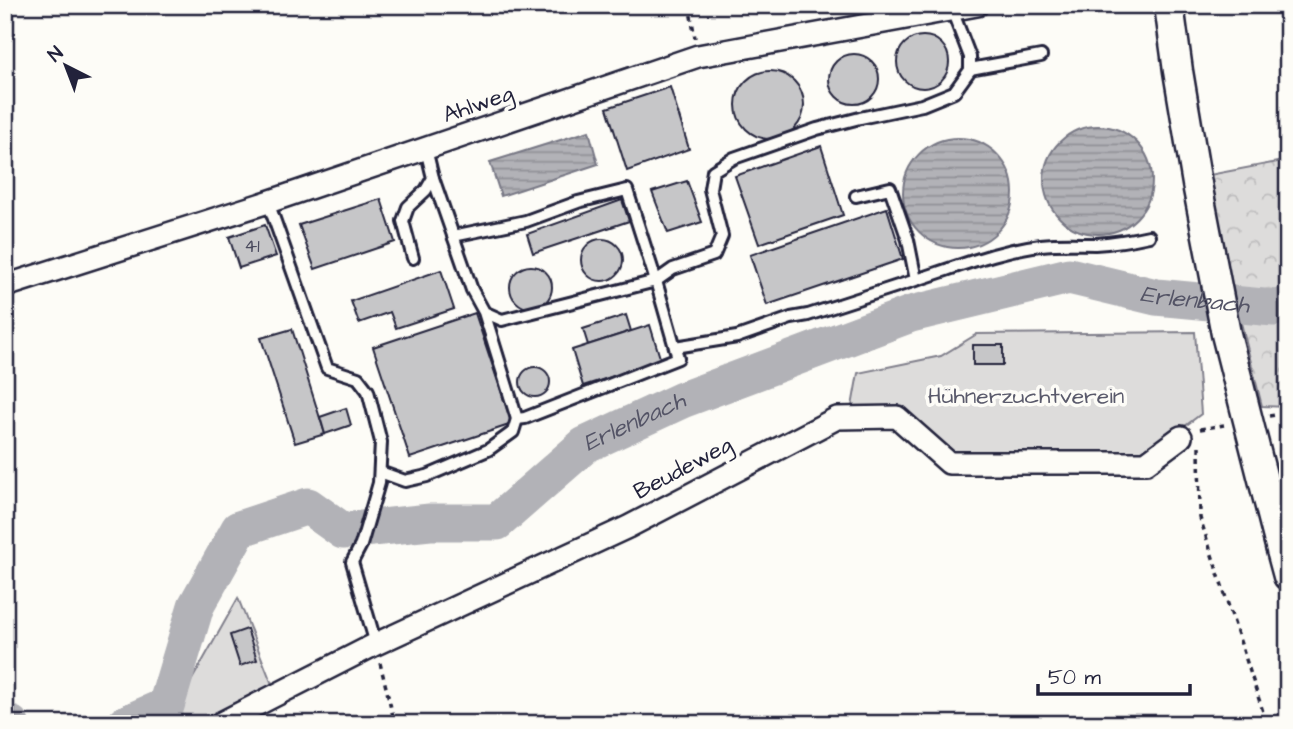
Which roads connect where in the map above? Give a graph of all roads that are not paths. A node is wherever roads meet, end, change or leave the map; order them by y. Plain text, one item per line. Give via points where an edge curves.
1 (977, 5) edge
2 (1169, 5) edge
3 (952, 10) junction
4 (1041, 56) dead end
5 (970, 69) junction
6 (426, 149) junction
7 (433, 178) junction
8 (856, 196) dead end
9 (268, 202) junction
10 (453, 236) junction
11 (1149, 236) dead end
12 (413, 258) dead end
13 (916, 280) junction
14 (656, 281) junction
15 (5, 286) edge
16 (484, 312) junction
17 (675, 347) junction
18 (517, 419) junction
19 (1190, 440) road end
20 (380, 478) junction
21 (1284, 563) edge
22 (376, 644) junction
23 (219, 724) edge

1 - 3 street, Ahlweg
2 - 21 main road, bridge via 1226,334
3 - 5 lane via 970,57
3 - 6 street, Ahlweg via 698,56
4 - 5 lane
5 - 14 lane via 954,92 933,101 817,129 734,158 713,171 710,188 722,236 714,255 673,269
6 - 7 lane
6 - 9 street, Ahlweg
7 - 10 lane
7 - 12 lane via 403,220
8 - 13 lane via 890,188
9 - 15 street, Ahlweg
9 - 20 lane via 327,368 358,378 368,391 381,442
10 - 14 lane via 526,221 628,190
10 - 16 lane via 471,290
11 - 13 lane via 1019,248
13 - 17 lane via 737,337
14 - 16 lane via 502,320
14 - 17 lane
16 - 18 lane
17 - 18 lane via 678,358
18 - 20 lane via 513,432 488,450 405,481
19 - 22 street, Beudeweg via 1146,463 949,463 897,417 837,418 628,527
20 - 22 lane via 352,562
22 - 23 street, Beudeweg

